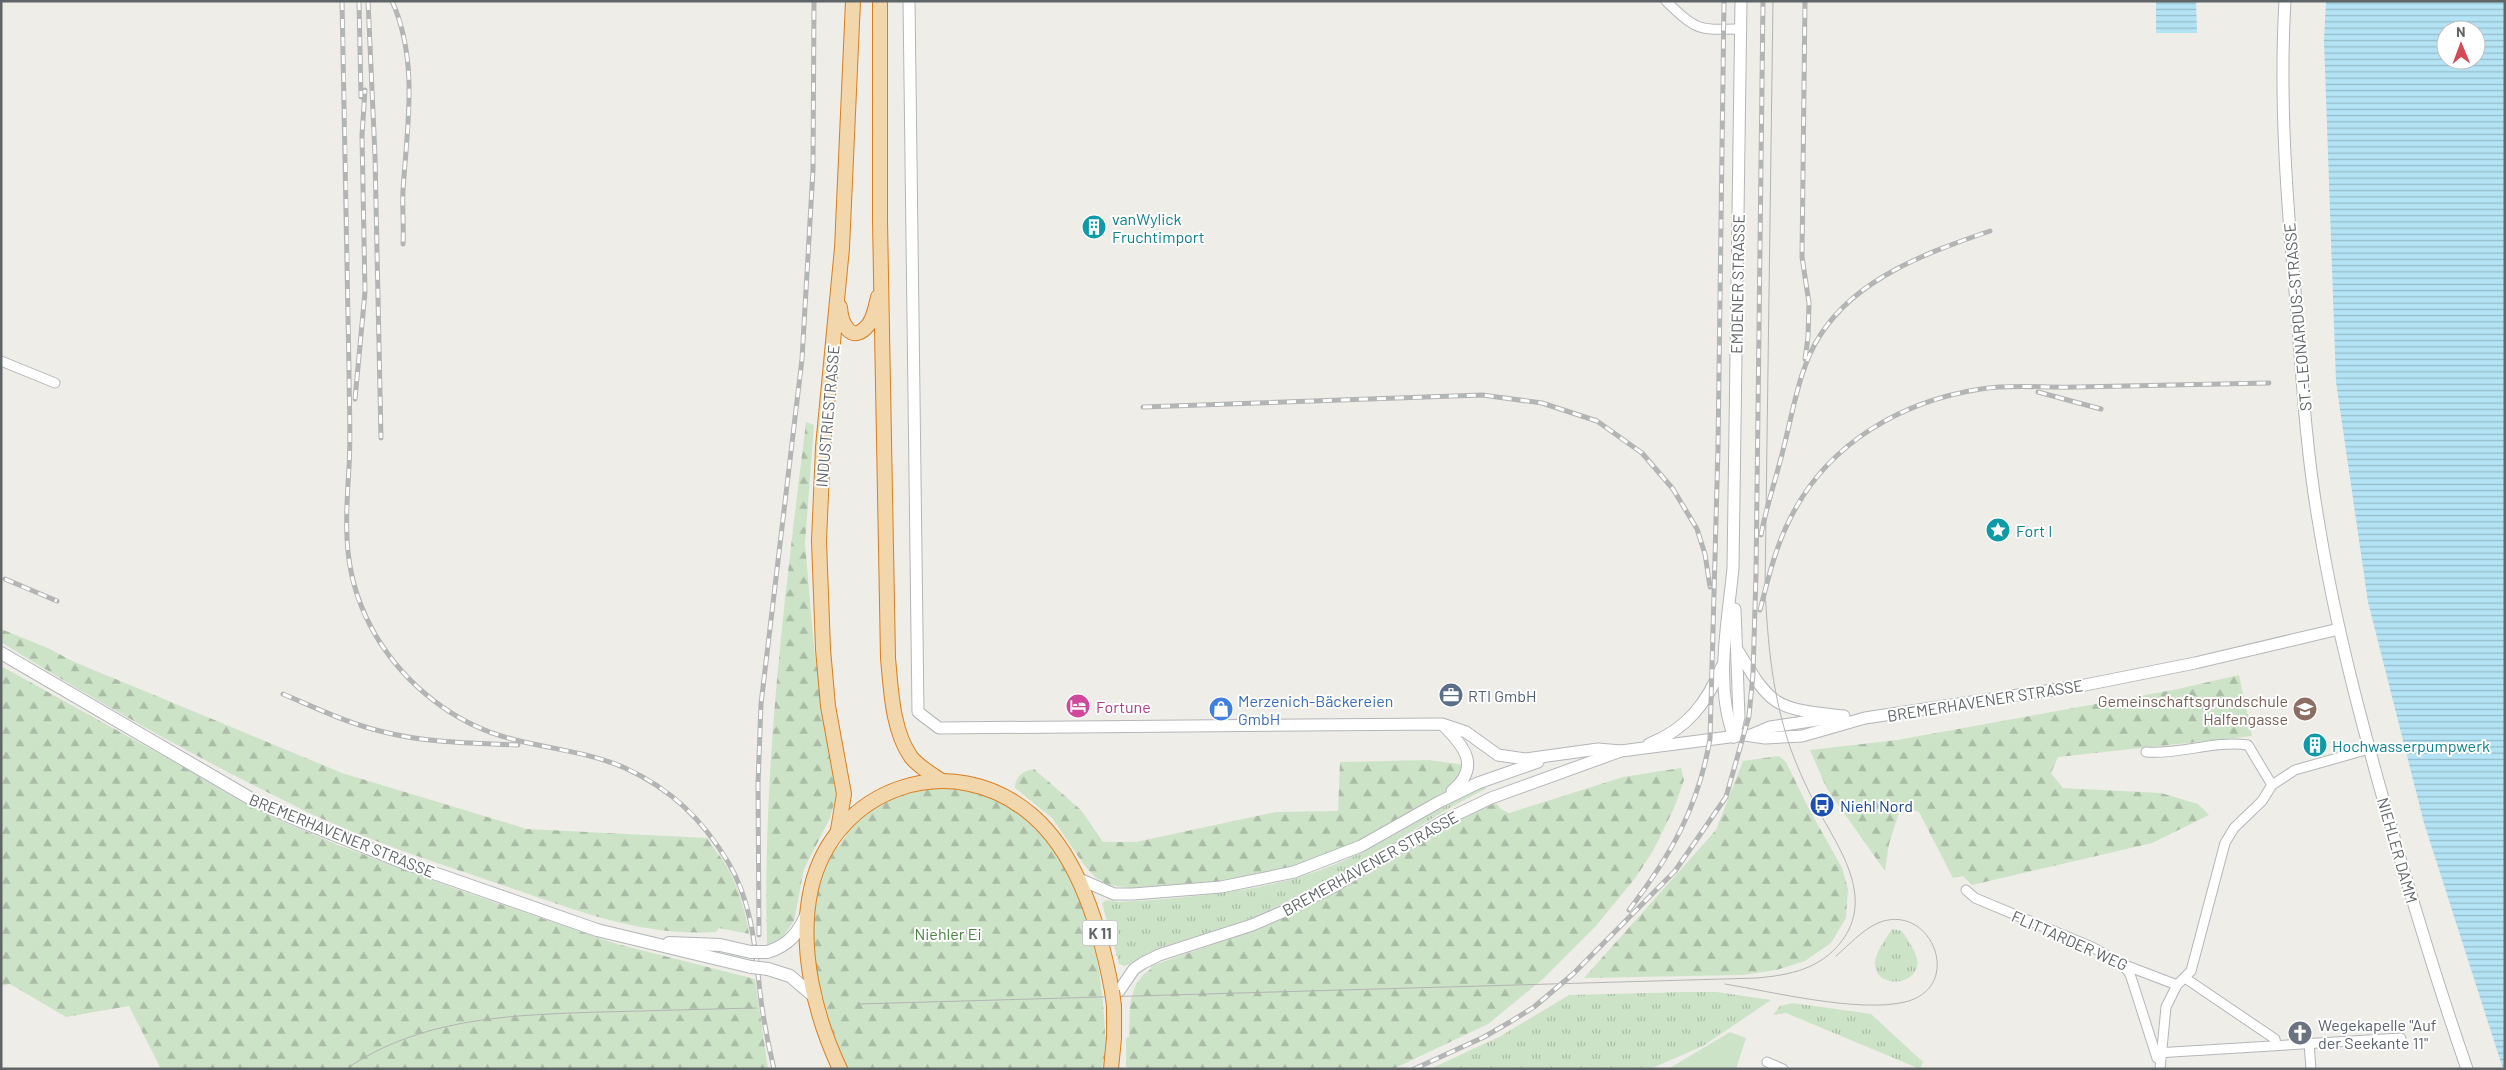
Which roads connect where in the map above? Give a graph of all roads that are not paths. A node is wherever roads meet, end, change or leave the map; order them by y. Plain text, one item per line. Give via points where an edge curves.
1 (853, 1) edge
2 (880, 1) edge
3 (909, 1) edge
4 (1666, 1) edge
5 (1741, 1) edge
6 (2285, 1) edge
7 (1740, 29) junction
8 (840, 269) junction
9 (882, 277) junction
10 (1, 361) edge
11 (55, 383) dead end
12 (1733, 568) junction
13 (2339, 629) junction
14 (1738, 650) junction
15 (1, 653) edge
16 (1725, 659) junction
17 (1844, 716) junction
18 (1865, 718) junction
19 (1442, 724) junction
20 (1751, 735) junction
21 (1734, 737) junction
22 (2369, 749) junction
23 (1634, 750) junction
24 (1621, 751) junction
25 (2146, 752) dead end
26 (1498, 754) junction
27 (1552, 756) junction
28 (1505, 773) junction
29 (942, 781) junction
30 (2272, 785) junction
31 (1490, 798) junction
32 (1439, 802) junction
33 (834, 836) junction
34 (1077, 878) junction
35 (1966, 890) dead end
36 (808, 911) junction
37 (649, 943) junction
38 (2122, 964) junction
39 (2185, 978) junction
40 (2178, 985) junction
41 (1116, 991) junction
42 (816, 998) junction
43 (2401, 1038) dead end
44 (2308, 1043) junction
45 (2276, 1045) junction
46 (2159, 1060) edge
47 (1767, 1062) dead end
48 (1112, 1064) edge
49 (840, 1069) edge
50 (1783, 1069) edge
51 (2311, 1069) edge
52 (2467, 1069) edge

1 - 8 highway, INDUSTRIESTRASSE
2 - 9 highway
3 - 19 street, BREMERHAVENER STRASSE via 918,712 939,728
4 - 7 street via 1690,24 1701,29
5 - 7 street, EMDENER STRASSE
6 - 13 street, ST.-LEONARDUS-STRASSE via 2287,167 2302,396 2318,524
7 - 12 street, EMDENER STRASSE
8 - 9 highway via 841,318 844,328 850,332 858,333 870,323
8 - 33 highway, INDUSTRIESTRASSE via 823,447 819,541 828,706 844,794
9 - 29 highway via 886,620 890,684 906,749 917,763
10 - 11 street
12 - 14 street, EMDENER STRASSE
12 - 16 street, EMDENER STRASSE
13 - 18 street, BREMERHAVENER STRASSE via 2085,685
13 - 22 street, NIEHLER DAMM
14 - 17 street via 1766,692 1777,702
14 - 21 street, EMDENER STRASSE via 1739,717
15 - 37 main road, BREMERHAVENER STRASSE / K 11 via 255,801 405,863 597,930
16 - 21 street, EMDENER STRASSE via 1726,709
16 - 23 street, EMDENER STRASSE via 1713,687 1691,719
17 - 18 street, BREMERHAVENER STRASSE
17 - 20 street, BREMERHAVENER STRASSE via 1770,726
18 - 20 street, BREMERHAVENER STRASSE via 1802,736 1765,738
19 - 26 street, BREMERHAVENER STRASSE via 1466,732
19 - 32 street, BREMERHAVENER STRASSE via 1459,741 1468,761 1464,781
20 - 21 street, BREMERHAVENER STRASSE
21 - 23 street, BREMERHAVENER STRASSE
22 - 30 street via 2294,770
22 - 52 street, NIEHLER DAMM
23 - 24 street, BREMERHAVENER STRASSE
24 - 27 street, BREMERHAVENER STRASSE via 1598,749
24 - 31 street, BREMERHAVENER STRASSE
25 - 30 street via 2166,754 2233,743 2248,745
26 - 27 street, BREMERHAVENER STRASSE via 1526,759
26 - 28 street via 1507,770
27 - 28 street, BREMERHAVENER STRASSE
28 - 31 street, BREMERHAVENER STRASSE via 1502,784
28 - 32 street, BREMERHAVENER STRASSE
29 - 33 highway, K 11 via 915,784 880,796 865,805
29 - 34 highway, K 11 via 964,783 1003,795 1033,815
30 - 39 street via 2262,802 2234,828 2225,843 2191,971
31 - 41 street, BREMERHAVENER STRASSE via 1443,821 1333,887 1287,910 1252,925 1159,955 1134,970
32 - 34 street, BREMERHAVENER STRASSE via 1390,831 1331,859 1259,881 1221,887 1114,894
33 - 36 highway, K 11 via 814,875
34 - 41 highway, K 11 via 1096,921
35 - 38 street, FLITTARDER WEG via 1975,898 2092,947
36 - 37 main road, BREMERHAVENER STRASSE / K 11, bridge via 796,935 787,944 767,952 720,945
36 - 42 highway, K 11 via 808,952
37 - 42 main road, BREMERHAVENER STRASSE / K 11, bridge via 790,976
38 - 40 street, FLITTARDER WEG
38 - 46 street via 2130,974
39 - 40 street
39 - 45 street via 2275,1039
40 - 46 street via 2166,1007
41 - 48 highway, K 11, bridge
42 - 49 highway, K 11 via 829,1046
43 - 44 street
44 - 45 street
44 - 51 street
45 - 46 street
47 - 50 street

